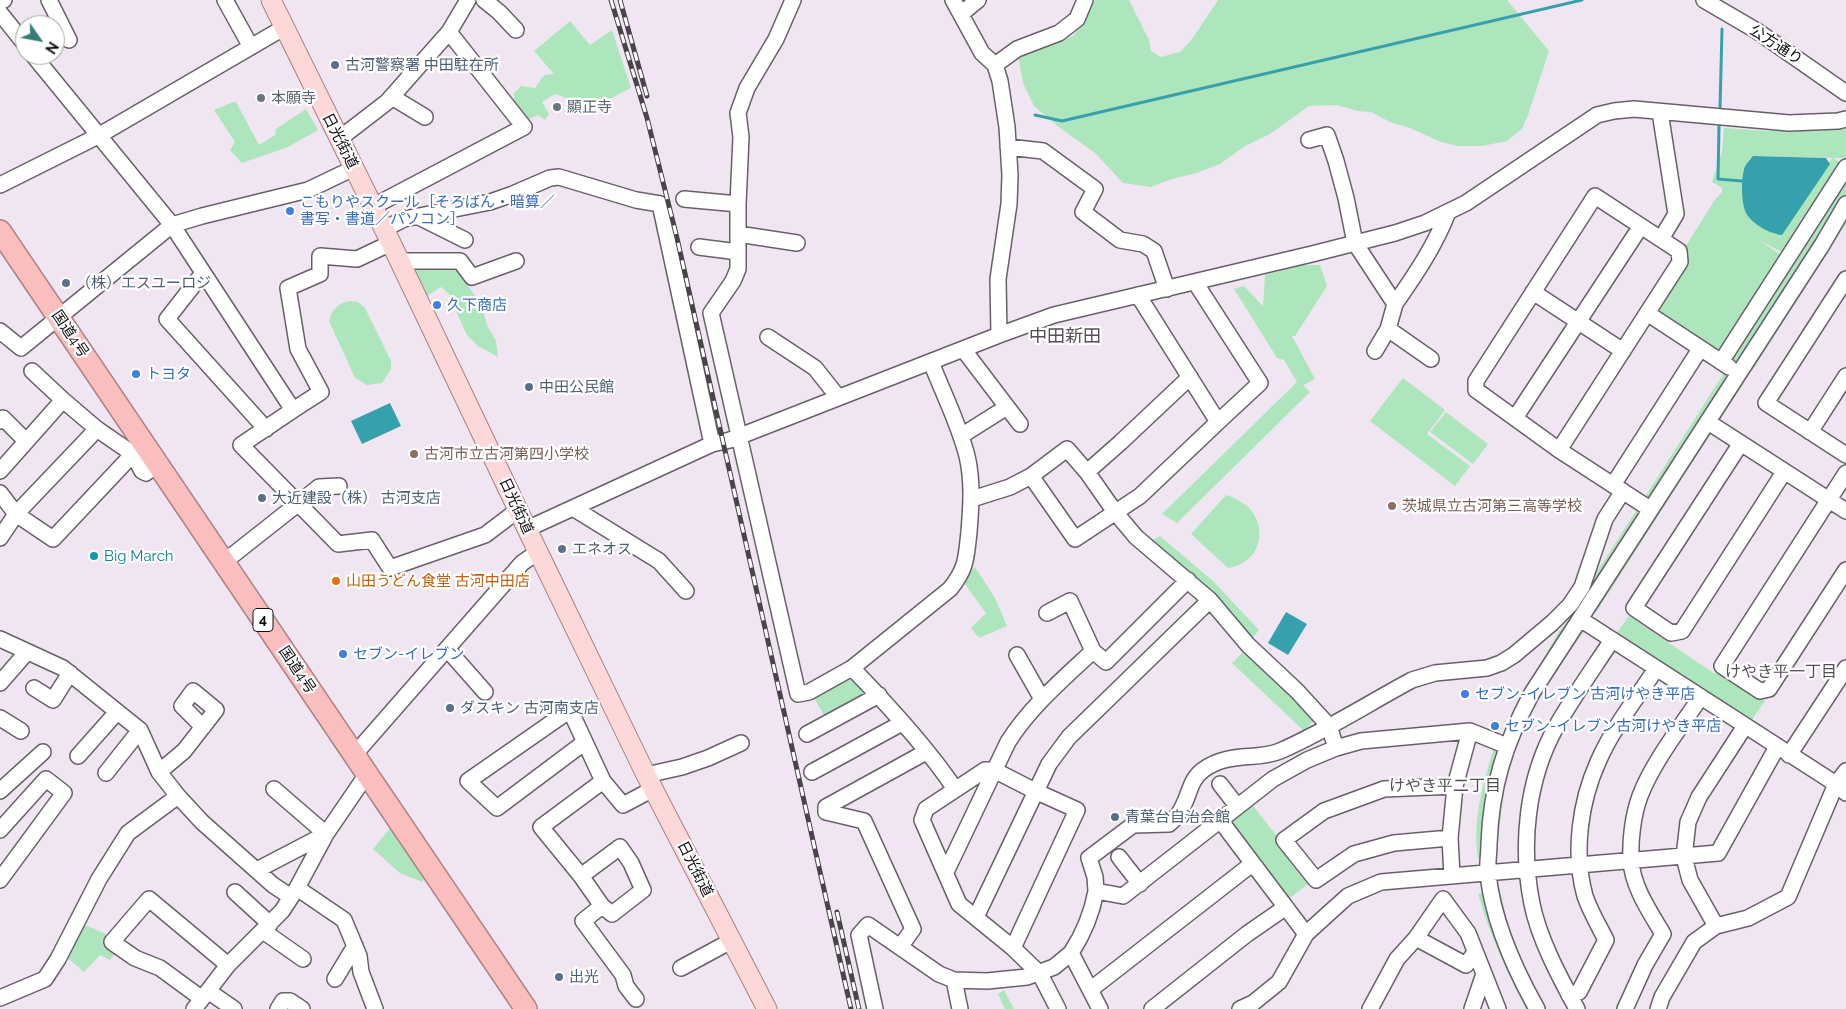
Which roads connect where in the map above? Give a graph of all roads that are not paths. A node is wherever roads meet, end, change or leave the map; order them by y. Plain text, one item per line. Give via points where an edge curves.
1 (4, 0) edge
2 (49, 0) edge
3 (225, 0) edge
4 (272, 0) edge
5 (468, 0) edge
6 (484, 0) edge
7 (793, 0) edge
8 (953, 0) edge
9 (978, 0) edge
10 (1085, 0) edge
11 (1704, 0) edge
12 (0, 2) edge
13 (0, 13) edge
14 (962, 14) junction
15 (284, 27) junction
16 (516, 30) dead end
17 (15, 32) edge
18 (449, 32) junction
19 (69, 40) dead end
20 (251, 46) junction
21 (42, 65) edge
22 (995, 65) junction
23 (1846, 93) edge
24 (392, 97) junction
25 (1660, 112) junction
26 (425, 117) dead end
27 (1846, 118) edge
28 (98, 136) junction
29 (339, 139) junction
30 (1309, 140) dead end
31 (1008, 147) junction
32 (1846, 167) edge
33 (354, 168) junction
34 (0, 185) edge
35 (684, 199) dead end
36 (738, 204) junction
37 (1846, 204) edge
38 (372, 207) junction
39 (1448, 212) junction
40 (417, 216) junction
41 (172, 225) junction
42 (1641, 226) junction
43 (0, 231) edge
44 (738, 234) junction
45 (387, 236) junction
46 (465, 240) dead end
47 (1661, 240) junction
48 (797, 243) dead end
49 (1355, 243) junction
50 (698, 248) dead end
51 (738, 252) junction
52 (400, 261) junction
53 (516, 261) dead end
54 (203, 273) junction
55 (1846, 279) edge
56 (1196, 282) junction
57 (1167, 288) junction
58 (1533, 292) junction
59 (1138, 295) junction
60 (1395, 304) junction
61 (1647, 313) junction
62 (58, 318) junction
63 (1578, 321) junction
64 (1388, 329) junction
65 (0, 331) edge
66 (999, 335) junction
67 (768, 337) dead end
68 (963, 349) junction
69 (1700, 349) junction
70 (1375, 351) dead end
71 (1623, 351) junction
72 (1431, 359) dead end
73 (931, 362) junction
74 (1720, 362) junction
75 (32, 371) dead end
76 (1739, 374) junction
77 (1846, 376) edge
78 (1190, 377) junction
79 (838, 397) junction
80 (63, 400) junction
81 (1007, 407) junction
82 (293, 410) junction
83 (1515, 418) junction
84 (0, 421) edge
85 (1218, 422) junction
86 (1708, 422) junction
87 (1020, 424) dead end
88 (97, 429) junction
89 (266, 429) junction
90 (1810, 432) junction
91 (739, 436) junction
92 (961, 436) junction
93 (26, 441) junction
94 (1740, 443) junction
95 (712, 444) junction
96 (1559, 450) junction
97 (133, 454) junction
98 (1846, 455) edge
99 (158, 464) junction
100 (0, 471) edge
101 (1087, 472) junction
102 (1784, 472) junction
103 (1846, 473) edge
104 (1031, 476) junction
105 (339, 486) dead end
106 (1618, 488) junction
107 (0, 493) edge
108 (972, 499) junction
109 (1829, 500) junction
110 (298, 503) junction
111 (573, 508) junction
112 (1650, 509) junction
113 (518, 510) junction
114 (1846, 511) edge
115 (1115, 512) junction
116 (16, 514) junction
117 (527, 529) junction
118 (0, 538) edge
119 (538, 552) junction
120 (224, 562) junction
121 (1846, 570) edge
122 (1188, 580) junction
123 (686, 591) dead end
124 (1210, 600) junction
125 (1047, 613) dead end
126 (1580, 619) junction
127 (0, 639) edge
128 (1612, 640) junction
129 (447, 649) junction
130 (1093, 650) junction
131 (27, 652) junction
132 (1017, 655) dead end
133 (852, 668) junction
134 (1656, 668) junction
135 (1846, 668) edge
136 (70, 673) junction
137 (0, 683) edge
138 (34, 688) dead end
139 (485, 692) dead end
140 (878, 695) junction
141 (1700, 698) junction
142 (1042, 699) junction
143 (118, 712) junction
144 (0, 718) edge
145 (902, 723) junction
146 (1329, 726) junction
147 (1745, 726) junction
148 (203, 727) dead end
149 (140, 730) junction
150 (21, 731) dead end
151 (1470, 731) junction
152 (806, 734) dead end
153 (585, 742) junction
154 (741, 743) dead end
155 (1507, 746) junction
156 (1336, 748) junction
157 (1783, 751) junction
158 (43, 752) dead end
159 (926, 752) junction
160 (354, 755) junction
161 (78, 756) dead end
162 (994, 770) junction
163 (1846, 771) edge
164 (159, 772) junction
165 (812, 772) dead end
166 (106, 773) dead end
167 (367, 774) junction
168 (604, 781) junction
169 (650, 782) junction
170 (1220, 784) dead end
171 (1455, 786) junction
172 (274, 789) dead end
173 (954, 789) junction
174 (1841, 789) edge
175 (1035, 791) junction
176 (0, 792) edge
177 (178, 796) junction
178 (1237, 806) junction
179 (1220, 820) junction
180 (0, 830) edge
181 (326, 834) junction
182 (1450, 838) junction
183 (1119, 857) dead end
184 (1684, 857) junction
185 (1631, 862) junction
186 (1252, 864) junction
187 (1580, 866) junction
188 (257, 870) junction
189 (1527, 870) junction
190 (946, 872) junction
191 (1488, 874) junction
192 (581, 876) junction
193 (1452, 876) junction
194 (1426, 877) junction
195 (0, 880) edge
196 (1140, 884) junction
197 (1096, 890) junction
198 (235, 892) dead end
199 (294, 892) junction
200 (1443, 899) junction
201 (602, 906) junction
202 (1286, 907) junction
203 (976, 917) junction
204 (1716, 926) junction
205 (267, 928) junction
206 (1306, 934) junction
207 (1416, 938) junction
208 (731, 941) junction
209 (355, 946) junction
210 (900, 947) junction
211 (1013, 948) junction
212 (1475, 952) junction
213 (1071, 953) junction
214 (302, 959) dead end
215 (228, 965) junction
216 (681, 968) dead end
217 (1040, 974) junction
218 (1484, 974) junction
219 (336, 979) dead end
220 (954, 980) junction
221 (1090, 990) junction
222 (1569, 995) junction
223 (0, 998) edge
224 (636, 998) dead end
225 (201, 999) edge
226 (234, 1009) edge
227 (278, 1009) edge
228 (302, 1009) edge
229 (375, 1009) edge
230 (526, 1009) edge
231 (767, 1009) edge
232 (875, 1009) edge
233 (960, 1009) edge
234 (1058, 1009) edge
235 (1100, 1009) edge
236 (1152, 1009) edge
237 (1240, 1009) edge
238 (1370, 1009) edge
239 (1472, 1009) edge
240 (1498, 1009) edge
241 (1537, 1009) edge
242 (1577, 1009) edge
243 (1625, 1009) edge
244 (1658, 1009) edge

1 - 12 street
2 - 19 street
3 - 20 street
4 - 15 main road, 日光街道
5 - 18 street
6 - 16 street
7 - 36 street via 776,39 747,88 738,113 741,137
8 - 14 street
9 - 14 street
10 - 22 street via 1078,19 1059,33 1017,49
11 - 23 street, 公方通り via 1757,31
13 - 17 street
14 - 22 street via 982,53
15 - 20 street
15 - 29 main road, 日光街道
18 - 24 street
18 - 38 street via 524,127
20 - 28 street
21 - 28 street
22 - 31 street
24 - 26 street
24 - 29 street
25 - 27 street via 1789,123
25 - 39 street via 1634,109 1597,115 1496,184
25 - 47 street via 1676,214
28 - 34 street
28 - 41 street
29 - 33 main road, 日光街道
30 - 49 street via 1327,135
31 - 57 street via 1043,150 1095,189 1083,212 1120,240 1143,244 1154,250
31 - 66 street via 1009,204 998,279
32 - 74 street
33 - 38 main road, 日光街道
33 - 41 street via 308,190
35 - 36 street
36 - 44 street
37 - 76 street
38 - 45 main road, 日光街道
39 - 49 street via 1395,233
39 - 60 street via 1440,233
40 - 45 street via 404,219
40 - 46 street
40 - 95 street via 490,202 559,177 660,204
41 - 54 street
41 - 62 street
42 - 47 street
42 - 58 street via 1595,196
42 - 63 street
43 - 62 highway, 国道4号 / 4
44 - 48 street
44 - 51 street
45 - 52 main road, 日光街道
45 - 82 street via 357,259 320,256 320,274 288,288 298,349 321,392
47 - 61 street via 1679,251 1680,262
49 - 56 street
49 - 60 street
50 - 51 street
51 - 91 street via 738,269 733,281 711,313
52 - 53 street via 460,261 472,277
52 - 113 main road, 日光街道
54 - 82 street
54 - 89 street via 167,319
55 - 90 street via 1766,402
56 - 57 street
56 - 85 street via 1260,383
57 - 59 street
58 - 63 street
58 - 83 street via 1476,381 1476,390
59 - 66 street via 1054,316
59 - 78 street
60 - 64 street
61 - 69 street
61 - 71 street
62 - 65 street via 21,348
62 - 99 highway, 国道4号 / 4
63 - 71 street
63 - 83 street
64 - 70 street
64 - 72 street
66 - 68 street
67 - 79 street via 815,368
68 - 73 street
68 - 81 street
69 - 74 street
69 - 106 street
71 - 96 street
73 - 79 street
73 - 92 street
74 - 76 street
75 - 80 street
76 - 86 street
77 - 90 street
78 - 85 street
78 - 101 street
79 - 91 street
80 - 88 street
80 - 93 street
81 - 87 street
81 - 92 street
82 - 89 street
83 - 96 street
84 - 93 street via 3,418
85 - 115 street via 1140,496
86 - 94 street
86 - 112 street
88 - 97 street
88 - 116 street
89 - 110 street via 242,445
90 - 98 street
91 - 95 street
91 - 133 street via 798,694 810,692
92 - 108 street
93 - 100 street
94 - 102 street
94 - 102 street via 1634,608 1671,634 1682,630
95 - 111 street
96 - 106 street
97 - 99 street via 146,473
97 - 116 street via 53,539
99 - 120 highway, 国道4号 / 4
101 - 104 street via 1067,449
101 - 115 street
102 - 109 street
103 - 109 street
104 - 108 street via 1010,487
104 - 115 street via 1075,539
105 - 110 street via 319,488
106 - 112 street
106 - 146 street via 1604,519 1582,587 1570,605 1514,655 1487,668 1435,673 1412,680
107 - 116 street
108 - 133 street via 966,564 960,576 950,589
109 - 114 street
109 - 121 street via 1722,666 1760,691 1769,689
110 - 113 street via 338,544 372,540 390,568 485,535
110 - 120 street
111 - 117 street
111 - 123 street via 659,561
112 - 126 street
113 - 117 main road, 日光街道
115 - 122 street via 1136,537
116 - 118 street
117 - 119 main road, 日光街道
119 - 129 street via 522,564
119 - 169 main road, 日光街道
120 - 160 highway, 国道4号 / 4
122 - 124 street
122 - 130 street via 1106,662
124 - 146 street via 1248,645
124 - 175 street via 1070,737 1049,764
125 - 130 street via 1070,602
126 - 128 street
126 - 155 street via 1532,692
127 - 131 street
128 - 134 street
128 - 189 street via 1556,727 1536,776 1527,833
129 - 139 street
129 - 160 street
130 - 142 street
131 - 136 street
131 - 137 street
132 - 142 street
133 - 140 street
134 - 141 street
134 - 187 street via 1598,762 1583,809
135 - 157 street
136 - 138 street via 53,700
136 - 143 street
140 - 145 street
140 - 152 street
141 - 147 street
141 - 185 street via 1640,796
142 - 162 street via 1019,724
143 - 149 street
143 - 161 street
144 - 150 street
145 - 159 street
145 - 165 street
146 - 156 street
146 - 197 street via 1278,752 1236,757 1202,770 1193,780 1177,817 1169,824 1133,825 1089,858
147 - 157 street
147 - 184 street via 1699,797 1688,822
148 - 164 street via 184,751
149 - 164 street
149 - 166 street
151 - 155 street
151 - 156 street via 1361,741
151 - 171 street
153 - 153 street via 570,710 468,781 497,808
153 - 168 street
154 - 169 street
155 - 191 street via 1490,814
156 - 178 street via 1273,779
157 - 174 street
157 - 184 street via 1718,853
158 - 176 street
159 - 173 street
159 - 210 street via 826,807 826,812 864,821 913,929
160 - 167 highway, 国道4号 / 4
162 - 173 street via 985,770
162 - 175 street
162 - 190 street
163 - 174 street
164 - 177 street
167 - 181 street
167 - 230 highway, 国道4号 / 4
168 - 169 street via 623,805
168 - 192 street via 541,827
169 - 208 main road, 日光街道
170 - 178 street
171 - 182 street
171 - 182 street via 1384,789 1324,811 1284,840 1316,880 1354,854 1394,843
172 - 181 street
173 - 190 street via 926,809 922,820
174 - 204 street via 1788,897 1748,918
175 - 203 street
175 - 211 street via 1078,810
177 - 188 street via 202,822
177 - 223 street via 128,833 45,979
178 - 179 street
179 - 186 street
179 - 196 street
180 - 195 street via 46,779 64,793
181 - 188 street
181 - 199 street
182 - 193 street
183 - 196 street
184 - 185 street
184 - 204 street via 1690,880
185 - 187 street
185 - 243 street via 1648,909 1663,934
186 - 202 street
186 - 221 street
187 - 189 street
187 - 222 street via 1585,896 1606,940 1579,992
188 - 199 street via 273,885
189 - 191 street
189 - 222 street via 1532,906
190 - 203 street via 959,904
191 - 193 street
191 - 241 street via 1506,945
192 - 201 street
192 - 201 street via 620,847 643,890 612,914
193 - 194 street
194 - 200 street
194 - 206 street via 1381,882 1348,896
196 - 197 street via 1123,896
197 - 213 street via 1092,911
198 - 205 street
199 - 205 street
199 - 209 street via 344,920
200 - 207 street
200 - 212 street via 1468,933
201 - 224 street via 583,922
202 - 206 street
202 - 236 street
203 - 211 street
204 - 244 street via 1694,942
205 - 214 street
205 - 215 street
206 - 237 street via 1279,982
207 - 212 street via 1466,965
207 - 238 street via 1397,959
208 - 216 street
208 - 231 main road, 日光街道
209 - 219 street
209 - 229 street
210 - 220 street via 939,974
210 - 232 street via 868,925 859,935
211 - 217 street
212 - 218 street
213 - 217 street
213 - 221 street
215 - 225 street
215 - 225 street via 149,899 112,942 135,958 160,968
217 - 220 street via 987,981
217 - 234 street
218 - 239 street
218 - 240 street
220 - 233 street
221 - 235 street
222 - 242 street
225 - 226 street
227 - 228 street via 283,1001 290,1001

